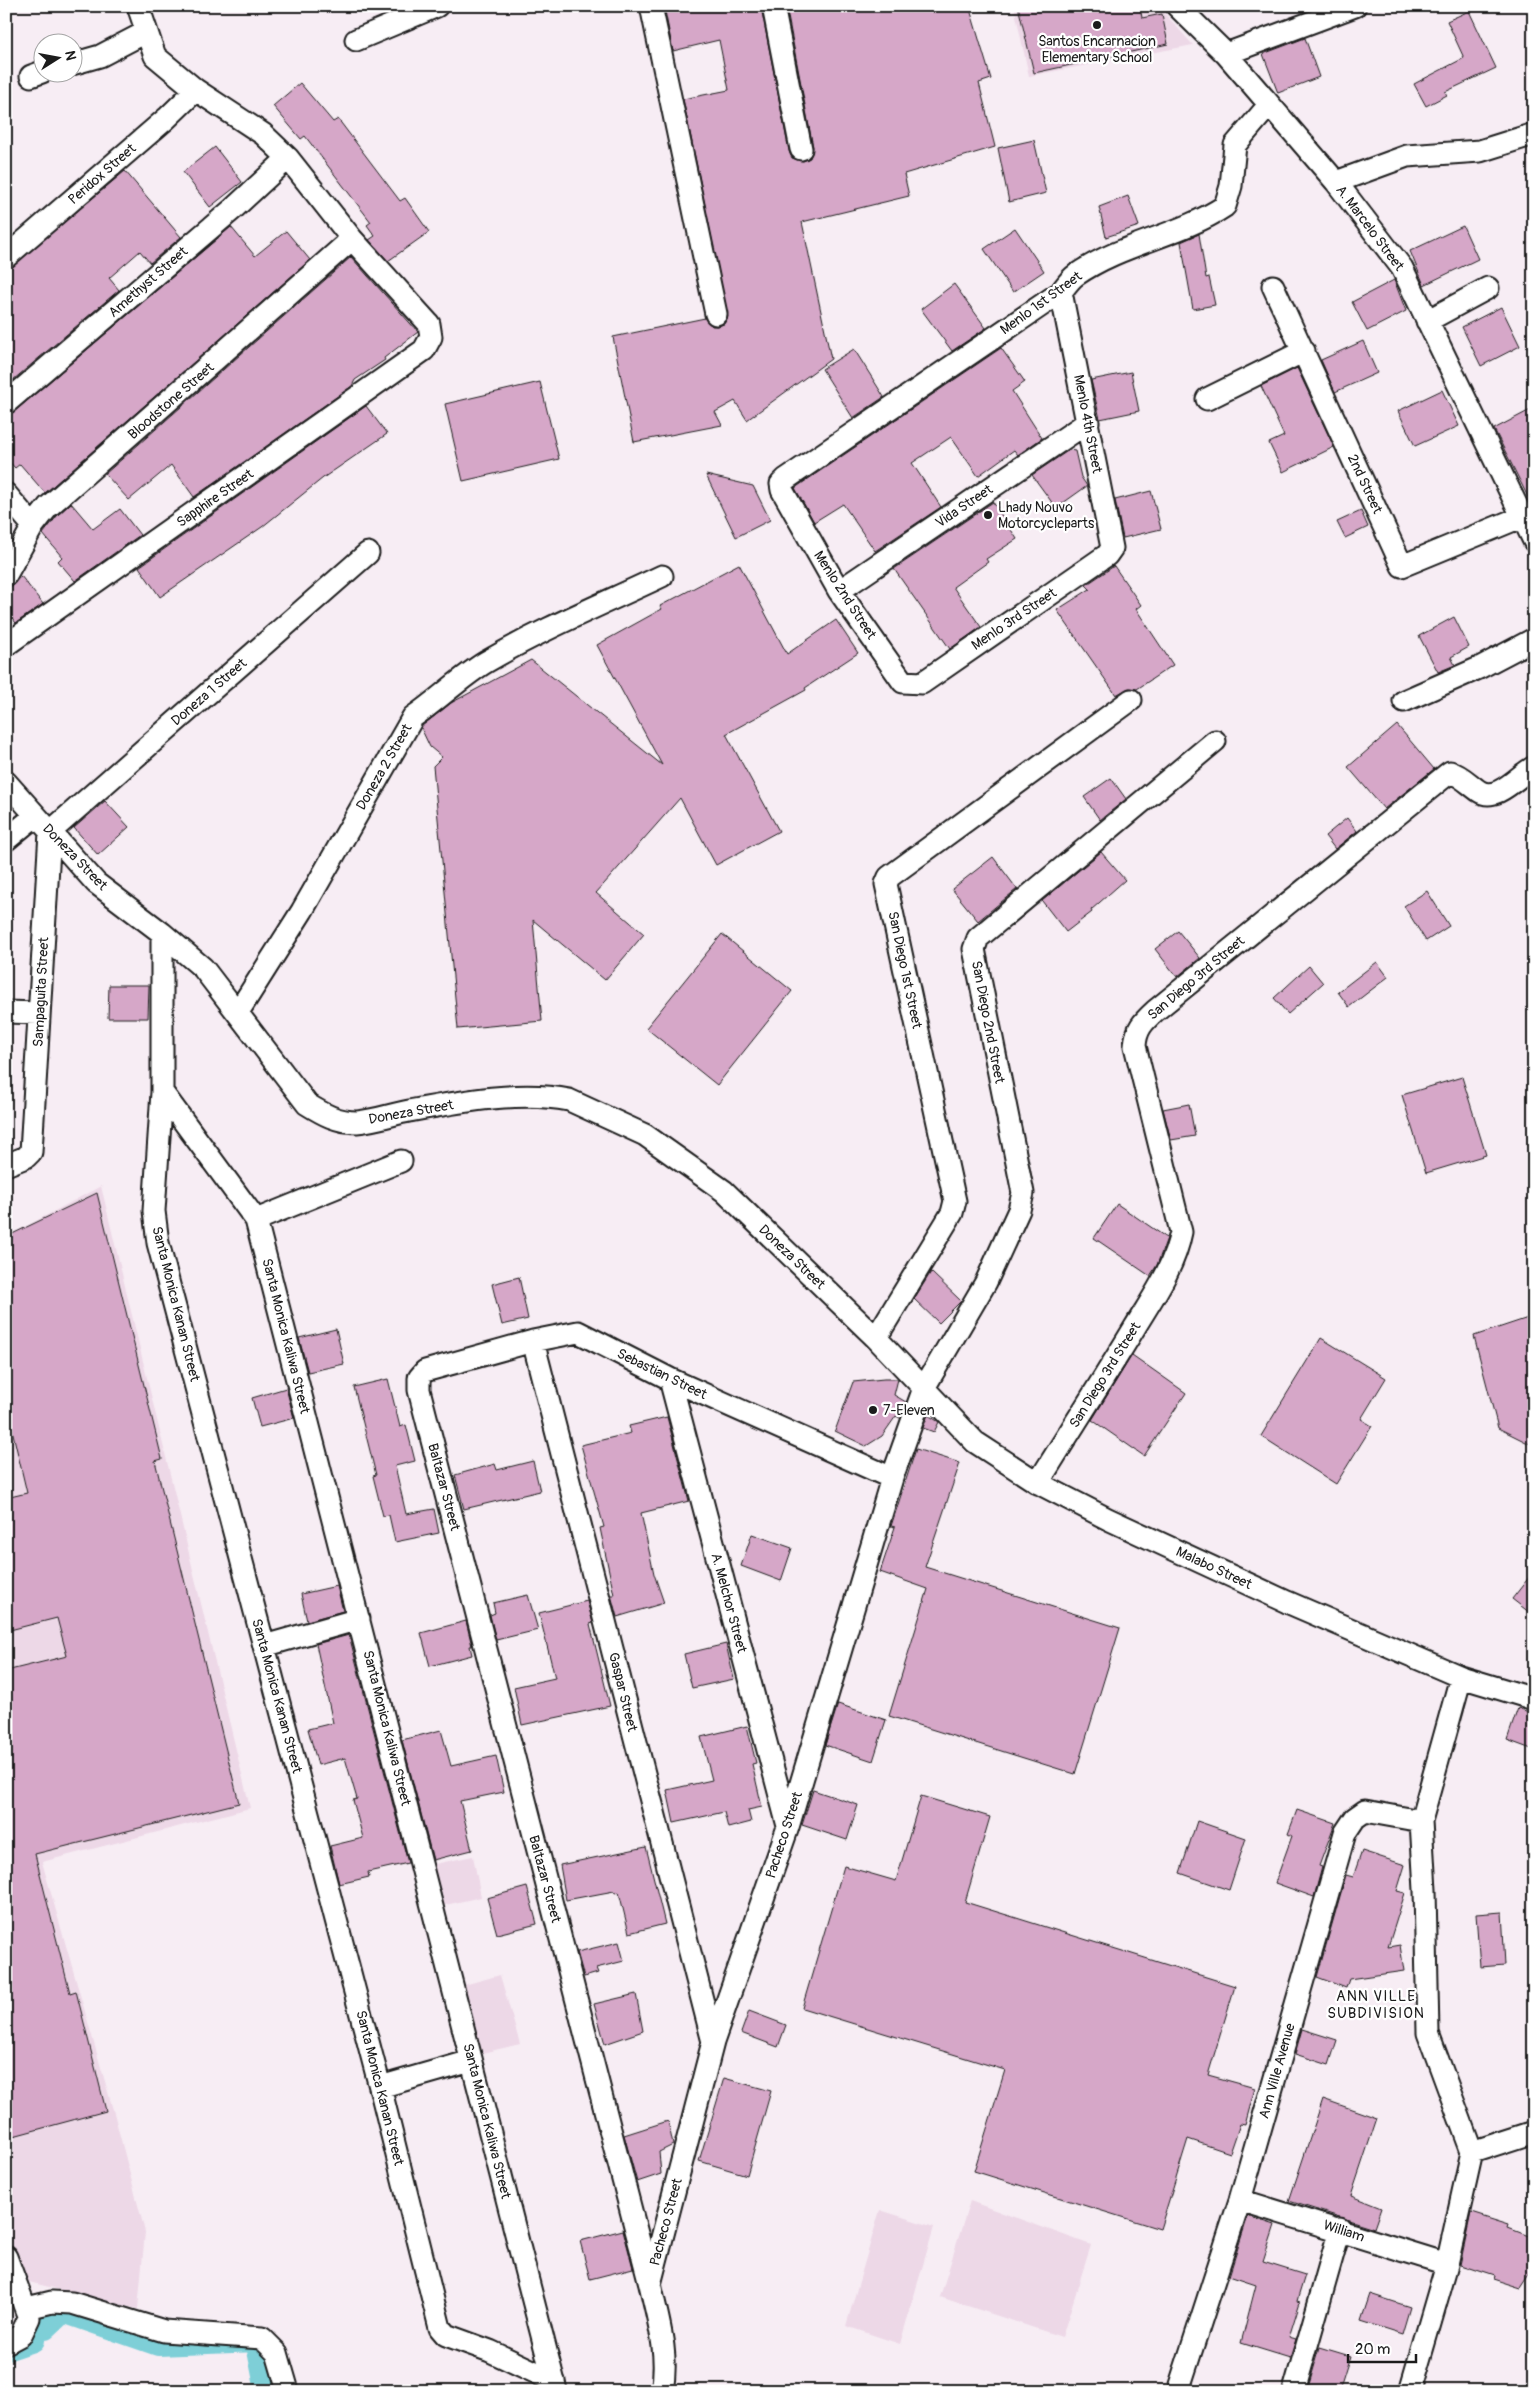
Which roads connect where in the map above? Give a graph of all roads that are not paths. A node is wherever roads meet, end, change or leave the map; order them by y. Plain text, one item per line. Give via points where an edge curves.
1 (138, 6) edge
2 (437, 6) edge
3 (651, 6) edge
4 (773, 6) edge
5 (1177, 6) edge
6 (1355, 6) edge
7 (146, 32) junction
8 (356, 40) dead end
9 (1226, 54) junction
10 (82, 61) edge
11 (196, 90) junction
12 (1269, 105) junction
13 (1534, 134) edge
14 (801, 149) dead end
15 (288, 158) junction
16 (1336, 182) junction
17 (352, 239) junction
18 (6, 257) edge
19 (1273, 286) dead end
20 (1488, 288) dead end
21 (1061, 292) junction
22 (716, 314) dead end
23 (1427, 321) junction
24 (1304, 351) junction
25 (1207, 399) dead end
26 (6, 403) edge
27 (1088, 422) junction
28 (782, 490) joint
29 (6, 494) edge
30 (1522, 517) junction
31 (33, 526) junction
32 (1534, 542) edge
33 (368, 553) dead end
34 (1107, 555) joint
35 (6, 575) edge
36 (662, 576) dead end
37 (839, 591) junction
38 (1534, 639) edge
39 (6, 645) edge
40 (922, 682) joint
41 (1131, 700) dead end
42 (1404, 701) dead end
43 (1215, 741) dead end
44 (1534, 767) edge
45 (6, 782) edge
46 (36, 816) junction
47 (50, 832) junction
48 (6, 840) edge
49 (162, 934) junction
50 (6, 1012) edge
51 (238, 1012) junction
52 (40, 1013) junction
53 (162, 1092) junction
54 (401, 1161) dead end
55 (6, 1165) edge
56 (256, 1220) junction
57 (876, 1338) junction
58 (533, 1341) junction
59 (425, 1371) joint
60 (670, 1379) junction
61 (924, 1388) junction
62 (892, 1478) junction
63 (1038, 1483) junction
64 (359, 1619) junction
65 (264, 1646) junction
66 (1462, 1677) junction
67 (1534, 1698) edge
68 (1421, 1821) junction
69 (788, 1827) junction
70 (713, 2042) junction
71 (471, 2061) junction
72 (380, 2088) junction
73 (1534, 2132) edge
74 (1472, 2152) junction
75 (1240, 2200) junction
76 (1340, 2229) junction
77 (6, 2258) edge
78 (1448, 2264) junction
79 (650, 2284) junction
80 (27, 2317) junction
81 (6, 2343) edge
82 (555, 2386) edge
83 (288, 2391) edge
84 (662, 2391) edge
85 (1178, 2391) edge
86 (1294, 2391) edge
87 (1410, 2391) edge

1 - 7 street
2 - 8 street
3 - 22 street
4 - 14 street
5 - 9 street, A. Marcelo Street
6 - 9 street
7 - 10 street via 100,56
7 - 11 street via 155,56
9 - 12 street, A. Marcelo Street
11 - 15 street via 263,134
11 - 18 street, Peridox Street
12 - 16 street, A. Marcelo Street
12 - 21 street, Menlo 1st Street via 1235,144 1226,206 1209,217 1106,259 1075,276
13 - 16 street via 1480,152 1407,156
15 - 17 street
15 - 26 street, Amethyst Street
16 - 23 street, A. Marcelo Street via 1402,268
17 - 31 street, Bloodstone Street via 48,508
17 - 39 street, Sapphire Street via 429,324 431,337 424,350
19 - 24 street, 2nd Street
20 - 23 street
21 - 27 street, Menlo 4th Street
21 - 28 street, Menlo 1st Street via 786,479 781,484
23 - 30 street, A. Marcelo Street
24 - 25 street
24 - 30 street, 2nd Street via 1402,566
27 - 34 street, Menlo 4th Street via 1112,548
27 - 37 street, Vida Street
28 - 37 street, Menlo 2nd Street
29 - 31 street
30 - 32 street, A. Marcelo Street
31 - 35 street, Bloodstone Street
33 - 47 street, Doneza 1 Street
34 - 40 street, Menlo 3rd Street
36 - 51 street, Doneza 2 Street via 545,630 484,663 413,717 302,911
37 - 40 street, Menlo 2nd Street via 903,682
38 - 42 street
41 - 57 street, San Diego 1st Street via 889,877 886,884 955,1201 952,1213
43 - 61 street, San Diego 2nd Street via 978,938 974,949 1023,1193 1019,1210 986,1282
44 - 63 street, San Diego 3rd Street via 1494,794 1484,794 1450,772 1139,1027 1135,1046 1181,1232 1178,1249 1170,1268
45 - 46 street, Doneza Street
46 - 47 street, Doneza Street
46 - 48 street
47 - 49 street, Doneza Street via 96,884
47 - 52 street, Sampaguita Street
49 - 51 street, Doneza Street via 203,968
49 - 53 street, Santa Monica Kanan Street
50 - 52 street
51 - 57 street, Doneza Street via 307,1104 329,1117 357,1122 474,1101 559,1098 645,1135 724,1191
52 - 55 street, Sampaguita Street via 31,1152
53 - 56 street, Santa Monica Kaliwa Street
53 - 65 street, Santa Monica Kanan Street via 154,1212 158,1243
54 - 56 street
56 - 64 street, Santa Monica Kaliwa Street
57 - 61 street, Doneza Street
58 - 59 street, Sebastian Street
58 - 60 street, Sebastian Street via 578,1332
58 - 70 street, Gaspar Street
59 - 79 street, Baltazar Street via 419,1378 419,1390
60 - 62 street, Sebastian Street
60 - 69 street, A. Melchor Street
61 - 62 street, Pacheco Street
61 - 63 street, Malabo Street via 975,1442
62 - 69 street, Pacheco Street
63 - 66 street, Malabo Street via 1278,1598
64 - 65 street
64 - 71 street, Santa Monica Kaliwa Street
65 - 72 street, Santa Monica Kanan Street
66 - 67 street, Malabo Street
66 - 68 street
68 - 74 street via 1428,2033
68 - 75 street, Ann Ville Avenue via 1365,1811 1355,1818 1345,1833
69 - 70 street, Pacheco Street
70 - 79 street, Pacheco Street
71 - 72 street
71 - 82 street, Santa Monica Kaliwa Street
72 - 82 street, Santa Monica Kanan Street via 440,2328 446,2335 490,2351
73 - 74 street
74 - 78 street
75 - 76 street, William
75 - 85 street, Ann Ville Avenue
76 - 78 street, William
76 - 86 street
77 - 80 street
78 - 87 street
79 - 84 street, Baltazar Street via 664,2344 666,2371
80 - 81 street via 21,2335
80 - 83 street via 52,2302 72,2303 164,2331 262,2338 277,2353

